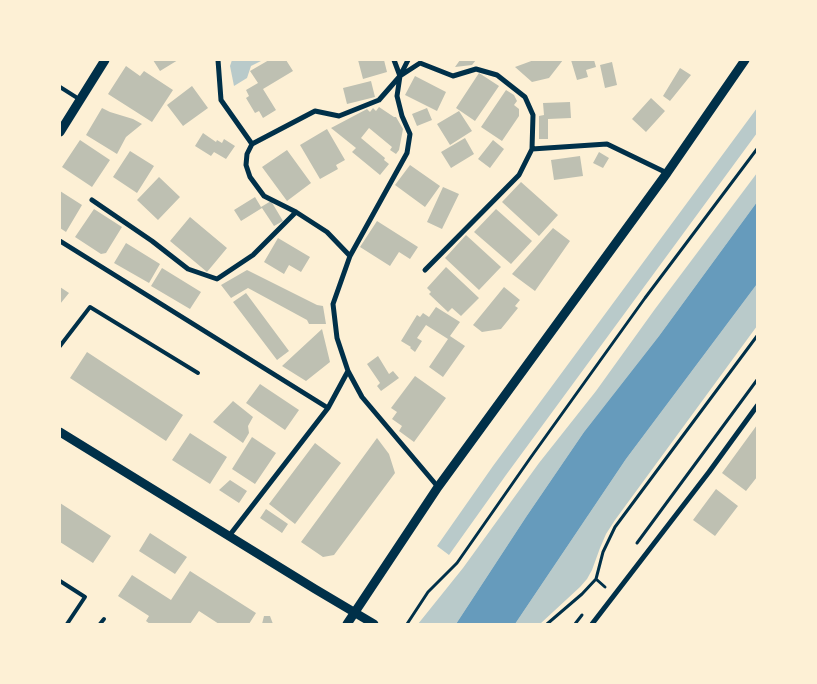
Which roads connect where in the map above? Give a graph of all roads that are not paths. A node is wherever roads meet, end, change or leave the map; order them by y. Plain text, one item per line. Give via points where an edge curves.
1 (105, 60) edge
2 (218, 60) edge
3 (394, 60) edge
4 (408, 60) edge
5 (745, 60) edge
6 (400, 76) junction
7 (60, 87) edge
8 (80, 100) junction
9 (60, 132) edge
10 (252, 144) junction
11 (532, 149) junction
12 (667, 173) junction
13 (92, 200) dead end
14 (296, 212) junction
15 (60, 241) edge
16 (350, 256) junction
17 (425, 270) dead end
18 (60, 346) edge
19 (348, 371) junction
20 (198, 373) dead end
21 (757, 406) edge
22 (328, 408) junction
23 (60, 432) edge
24 (438, 487) junction
25 (228, 536) junction
26 (60, 581) edge
27 (354, 612) junction
28 (104, 619) dead end
29 (67, 624) edge
30 (100, 624) edge
31 (347, 624) edge
32 (374, 624) edge
33 (592, 624) edge

1 - 8 street
2 - 10 street via 221,100
3 - 6 street
4 - 6 street
5 - 12 street
6 - 10 street via 379,100 339,116 315,111
6 - 11 street via 420,63 453,76 476,69 497,75 525,97 533,115
6 - 16 street via 397,96 410,134 407,153
7 - 8 lane
8 - 9 street
10 - 14 street via 246,165 250,177 264,196
11 - 12 street via 607,144
11 - 17 street via 519,174
12 - 24 street
13 - 14 street via 188,269 217,279 253,255
14 - 16 street via 327,232
15 - 22 street
16 - 19 street via 333,304 337,338
18 - 20 lane via 90,308
19 - 22 street
19 - 24 street via 362,397
21 - 33 street
22 - 25 street
23 - 25 street
24 - 27 street
25 - 27 street
26 - 29 lane via 85,597
27 - 31 street
27 - 32 street
28 - 30 lane

